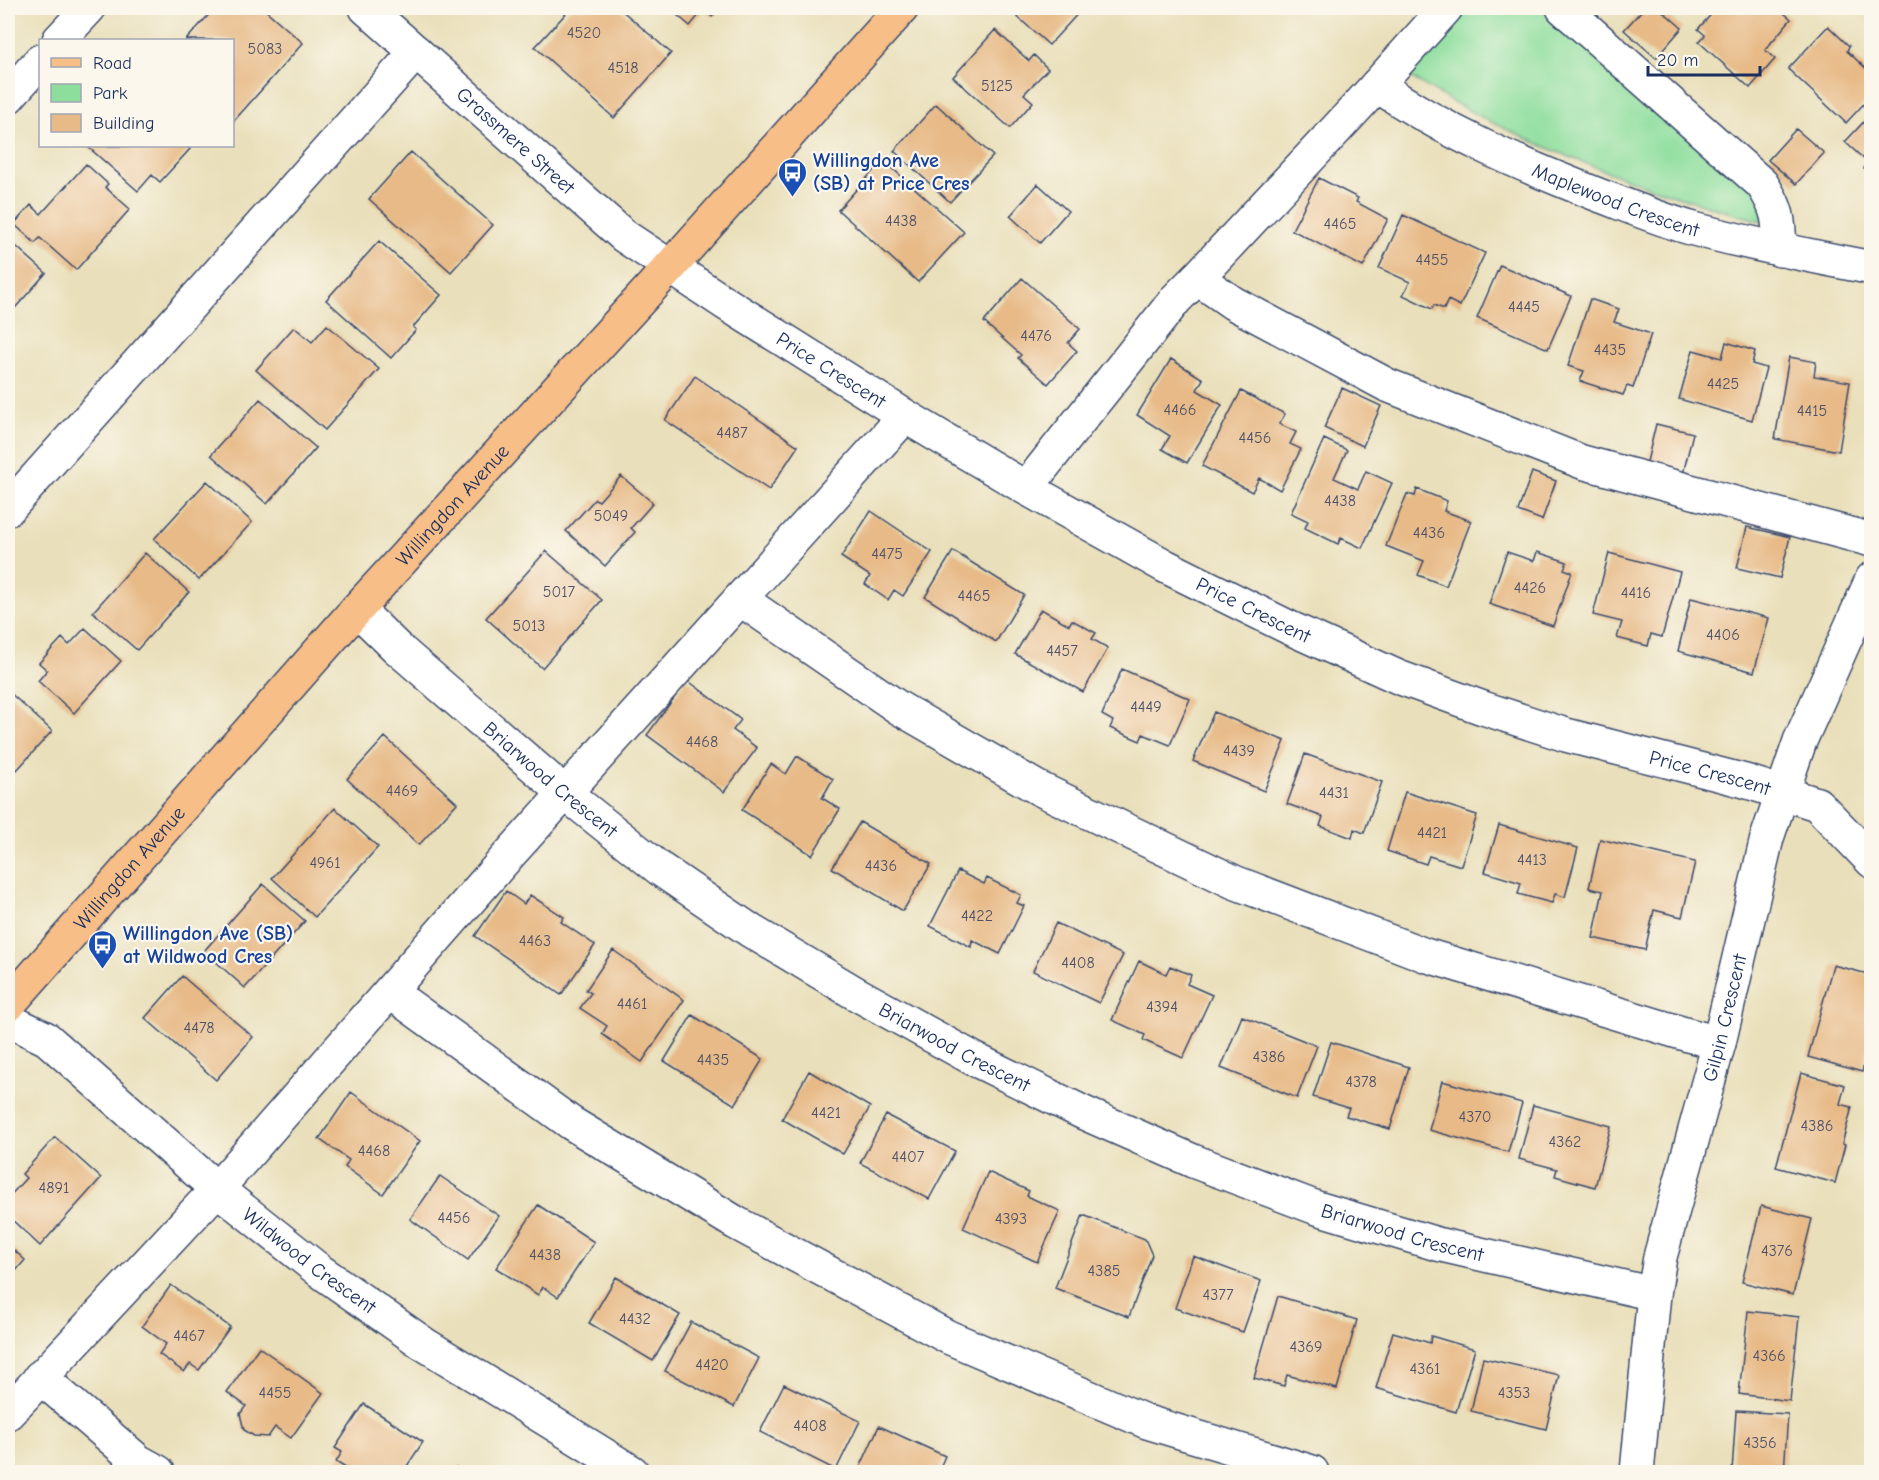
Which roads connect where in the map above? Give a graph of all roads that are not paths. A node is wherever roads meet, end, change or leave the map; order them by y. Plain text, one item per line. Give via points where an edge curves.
1 (89, 8) edge
2 (902, 8) edge
3 (1446, 8) edge
4 (1563, 8) edge
5 (384, 13) edge
6 (60, 39) edge
7 (416, 52) junction
8 (39, 62) edge
9 (1377, 85) junction
10 (8, 98) edge
11 (1780, 250) junction
12 (670, 267) junction
13 (1872, 268) edge
14 (1197, 278) junction
15 (905, 416) junction
16 (1026, 488) junction
17 (8, 509) edge
18 (1872, 540) edge
19 (1872, 579) edge
20 (740, 599) junction
21 (357, 609) junction
22 (1781, 791) junction
23 (566, 794) junction
24 (1872, 861) edge
25 (390, 992) junction
26 (8, 1005) edge
27 (8, 1020) edge
28 (1719, 1043) junction
29 (217, 1189) junction
30 (1654, 1294) junction
31 (40, 1377) junction
32 (8, 1413) edge
33 (158, 1473) edge
34 (633, 1473) edge
35 (1312, 1473) edge
36 (1637, 1473) edge

1 - 6 street
2 - 12 main road, Willingdon Avenue
3 - 9 street
4 - 11 street via 1761,184 1774,202 1779,219
5 - 7 street, Grassmere Street
7 - 12 street, Grassmere Street via 612,226
7 - 17 street
8 - 10 street
9 - 11 street, Maplewood Crescent via 1521,165 1692,229
9 - 14 street
11 - 13 street, Maplewood Crescent
12 - 15 street, Price Crescent
12 - 21 main road, Willingdon Avenue
14 - 16 street
14 - 18 street via 1233,303 1387,385 1582,462
15 - 16 street, Price Crescent
15 - 20 street
16 - 22 street, Price Crescent via 1176,572 1398,677 1566,735
19 - 22 street, Gilpin Crescent
20 - 23 street
20 - 28 street via 899,708 1038,788 1234,882 1425,955
21 - 23 street, Briarwood Crescent
21 - 26 main road, Willingdon Avenue
22 - 24 street, Price Crescent via 1817,804
22 - 28 street, Gilpin Crescent
23 - 25 street
23 - 30 street, Briarwood Crescent via 660,870 751,931 974,1059 1084,1113 1193,1161 1317,1208 1437,1244
25 - 29 street
25 - 35 street via 571,1123 736,1223 948,1337 1147,1422
27 - 29 street, Wildwood Crescent via 47,1039
28 - 30 street, Gilpin Crescent via 1660,1257
29 - 31 street
29 - 34 street, Wildwood Crescent via 320,1271 424,1344
30 - 36 street, Gilpin Crescent
31 - 32 street
31 - 33 street via 138,1461

